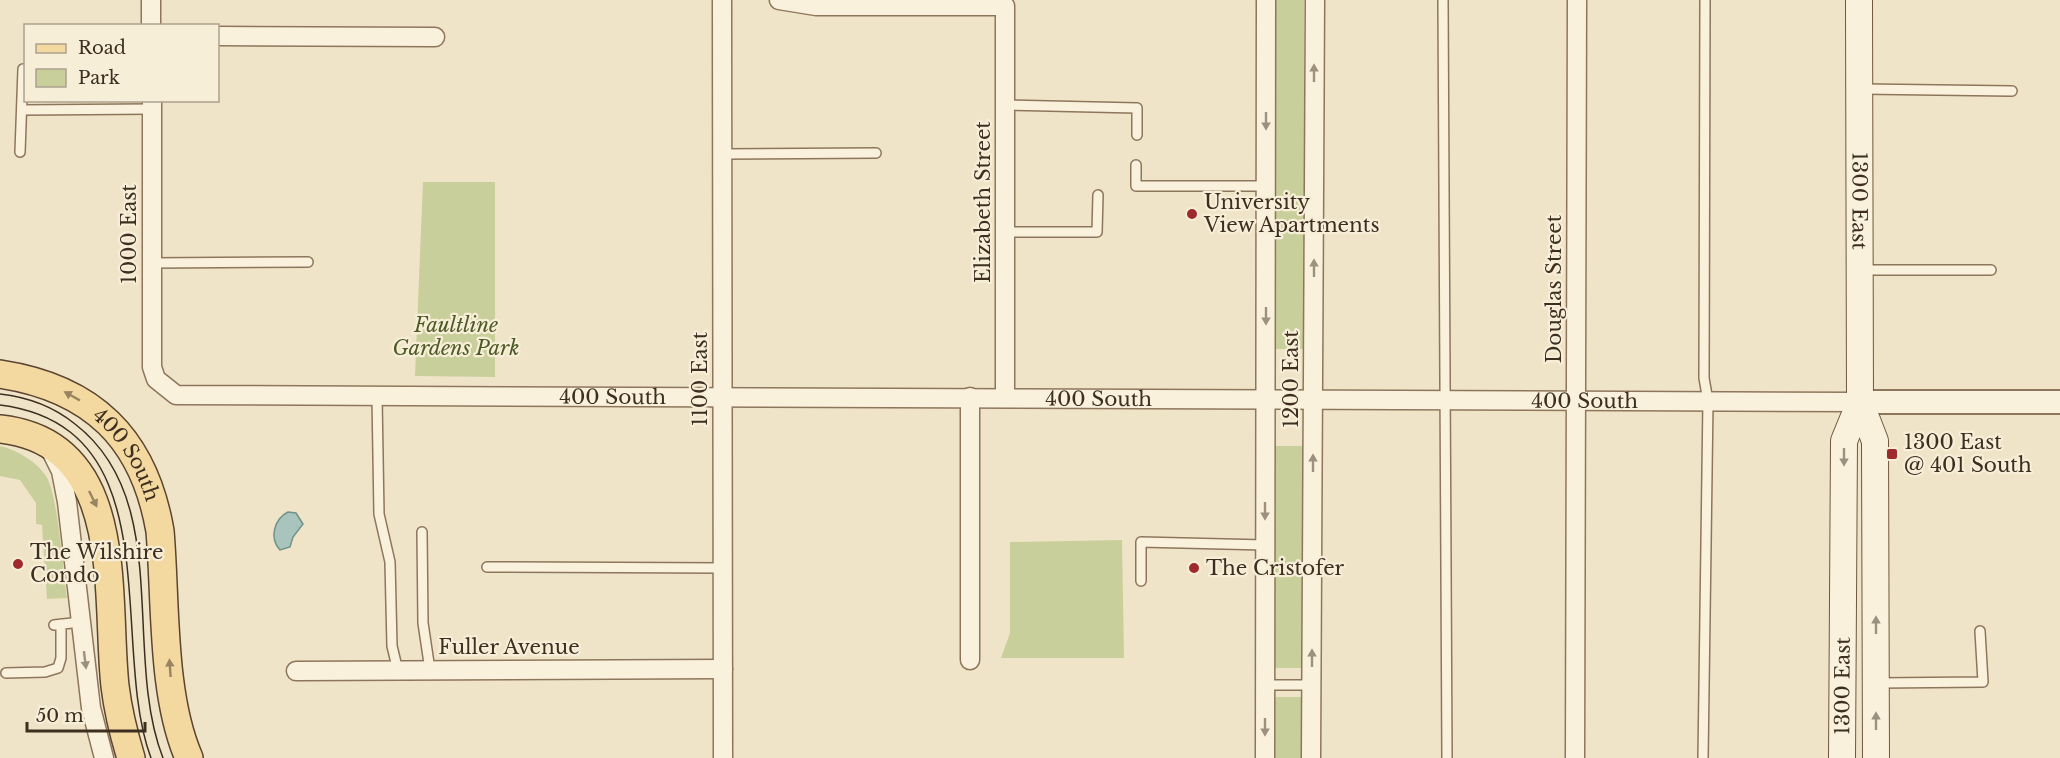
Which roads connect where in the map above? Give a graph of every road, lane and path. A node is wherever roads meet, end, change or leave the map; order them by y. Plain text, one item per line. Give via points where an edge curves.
1 (151, 0) edge
2 (722, 0) edge
3 (778, 0) edge
4 (1266, 0) edge
5 (1315, 0) edge
6 (1443, 0) edge
7 (1576, 0) edge
8 (1705, 0) edge
9 (1859, 0) edge
10 (1006, 3) edge
11 (151, 24) edge
12 (219, 36) edge
13 (435, 37) dead end
14 (23, 69) dead end
15 (1859, 89) junction
16 (2012, 91) dead end
17 (152, 105) edge
18 (1005, 105) junction
19 (22, 110) junction
20 (1137, 135) dead end
21 (20, 152) dead end
22 (722, 153) junction
23 (876, 153) dead end
24 (1137, 165) dead end
25 (1266, 186) junction
26 (1098, 195) dead end
27 (1005, 232) junction
28 (308, 262) dead end
29 (151, 263) junction
30 (1860, 270) junction
31 (1991, 270) dead end
32 (152, 367) joint
33 (0, 374) edge
34 (377, 397) junction
35 (722, 397) junction
36 (970, 397) junction
37 (1005, 398) junction
38 (1266, 399) junction
39 (1313, 399) junction
40 (1444, 400) junction
41 (1576, 400) junction
42 (1708, 401) junction
43 (1860, 402) junction
44 (2060, 402) edge
45 (0, 429) edge
46 (42, 441) junction
47 (422, 532) dead end
48 (1265, 545) junction
49 (487, 567) dead end
50 (723, 568) junction
51 (1141, 581) dead end
52 (81, 622) junction
53 (1980, 631) dead end
54 (970, 660) dead end
55 (723, 669) junction
56 (430, 670) junction
57 (296, 671) dead end
58 (398, 671) junction
59 (6, 673) dead end
60 (1876, 683) junction
61 (1265, 685) junction
62 (1312, 685) junction
63 (186, 752) edge
64 (104, 758) edge
65 (131, 758) edge
66 (723, 758) edge
67 (1265, 758) edge
68 (1311, 758) edge
69 (1447, 758) edge
70 (1575, 758) edge
71 (1703, 758) edge
72 (1842, 758) edge
73 (1876, 758) edge

1 - 11 street
2 - 22 street, 1100 East
3 - 10 street via 816,6
4 -> 25 street, 1200 East
39 -> 5 street, 1200 East
6 - 40 lane
7 - 41 street, Douglas Street
8 - 42 lane via 1704,378
9 - 15 main road, 1300 East
10 - 18 street, Elizabeth Street
12 - 13 street
14 - 19 lane
15 - 16 lane
15 - 30 main road, 1300 East
17 - 19 lane
17 - 29 street, 1000 East
18 - 20 lane via 1137,108
18 - 27 street, Elizabeth Street
19 - 21 lane
22 - 23 lane
22 - 35 street, 1100 East
24 - 25 lane via 1136,186
25 -> 38 street, 1200 East
26 - 27 lane via 1097,232
27 - 37 street, Elizabeth Street
28 - 29 lane
29 - 32 street, 1000 East
30 - 31 lane
30 - 43 main road, 1300 East
32 - 34 street, 400 South via 156,379 176,395
63 -> 33 main road, 400 South via 171,681 156,506 138,462 112,426 72,395 41,382
34 - 35 street, 400 South
34 - 58 lane via 379,514 390,562 392,646
35 - 36 street, 400 South
35 - 50 street, 1100 East
36 - 37 street, 400 South
36 - 54 street
37 - 38 street, 400 South
38 - 39 street, 400 South
38 -> 48 street, 1200 East
39 - 40 street, 400 South
62 -> 39 street, 1200 East
40 - 41 street, 400 South
40 - 69 lane
41 - 42 street, 400 South
41 - 70 street, Douglas Street
42 - 43 street, 400 South
42 - 71 lane
43 - 44 street, 400 South
60 -> 43 main road, 1300 East via 1875,441
43 -> 72 main road, 1300 East via 1844,441
45 - 46 main road
46 - 52 street via 54,454 63,481
46 -> 65 main road via 64,456 82,477 97,506 108,570 115,687
47 - 56 lane via 423,623
48 - 51 lane via 1142,542
48 - 61 street, 1200 East
49 - 50 lane
50 - 55 street, 1100 East
52 - 59 lane via 58,624 62,658 58,668
52 -> 64 street via 92,708
53 - 60 lane via 1983,682
55 - 56 street, Fuller Avenue
55 - 66 street, 1100 East
56 - 58 street, Fuller Avenue
57 - 58 street, Fuller Avenue
73 -> 60 main road, 1300 East
61 - 62 lane
61 -> 67 street, 1200 East
62 - 68 street, 1200 East

